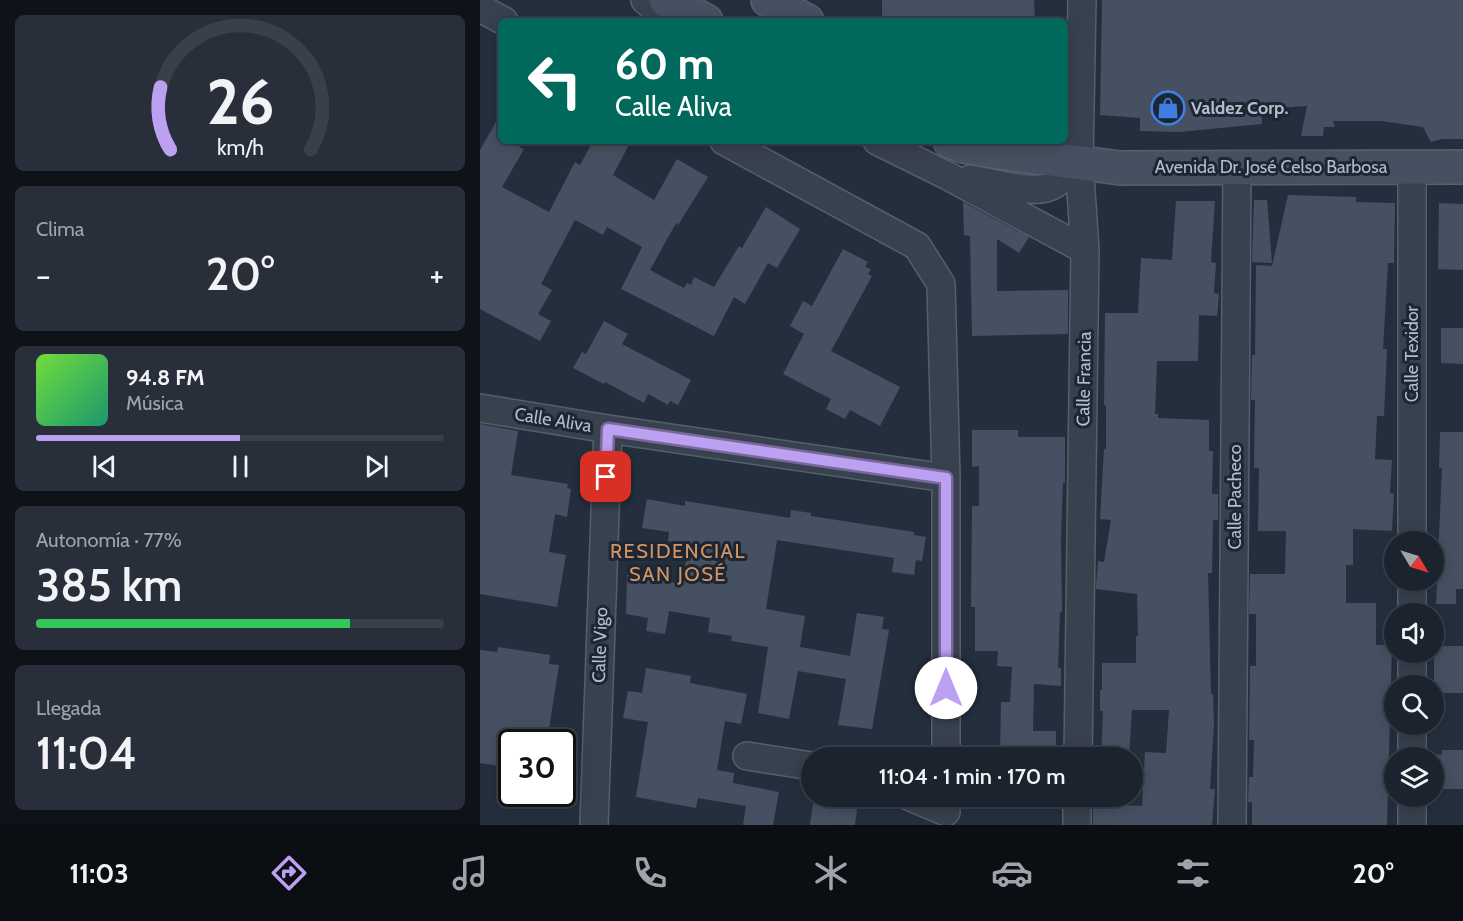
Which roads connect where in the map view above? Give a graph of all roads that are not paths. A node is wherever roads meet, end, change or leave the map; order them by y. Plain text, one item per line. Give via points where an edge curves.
1 (645, 0) edge
2 (666, 0) edge
3 (768, 0) edge
4 (1082, 0) edge
5 (480, 8) edge
6 (498, 18) edge
7 (666, 18) edge
8 (700, 18) edge
9 (801, 18) edge
10 (730, 144) edge
11 (883, 144) edge
12 (958, 144) edge
13 (1044, 144) edge
14 (1079, 161) junction
15 (1412, 166) junction
16 (1463, 167) edge
17 (1237, 168) junction
18 (948, 176) junction
19 (1085, 250) junction
20 (480, 408) edge
21 (608, 429) junction
22 (946, 478) junction
23 (1412, 531) edge
24 (946, 747) edge
25 (1078, 747) edge
26 (747, 756) dead end
27 (801, 764) edge
28 (1077, 807) edge
29 (1412, 807) edge
30 (594, 825) edge
31 (1077, 825) edge
32 (1232, 825) edge
33 (1412, 825) edge

1 - 7 street
2 - 8 main road
3 - 9 main road
4 - 14 street, Calle Francia
5 - 6 street
10 - 22 street via 917,246 941,284
11 - 18 street
12 - 14 main road, Avenida Dr. José Celso Barbosa
13 - 14 main road, Avenida Dr. José Celso Barbosa
14 - 17 main road, Avenida Dr. José Celso Barbosa via 1120,168
14 - 18 street via 1068,174 1044,189
14 - 19 street, Calle Francia
15 - 16 main road, Avenida Dr. José Celso Barbosa
15 - 17 main road, Avenida Dr. José Celso Barbosa
15 - 23 street, Calle Texidor
17 - 32 street, Calle Pacheco
18 - 19 street
19 - 25 street, Calle Francia
20 - 21 street, Calle Aliva
21 - 22 street, Calle Aliva
21 - 30 street, Calle Vigo
22 - 24 street
26 - 27 street
28 - 31 street
29 - 33 street

